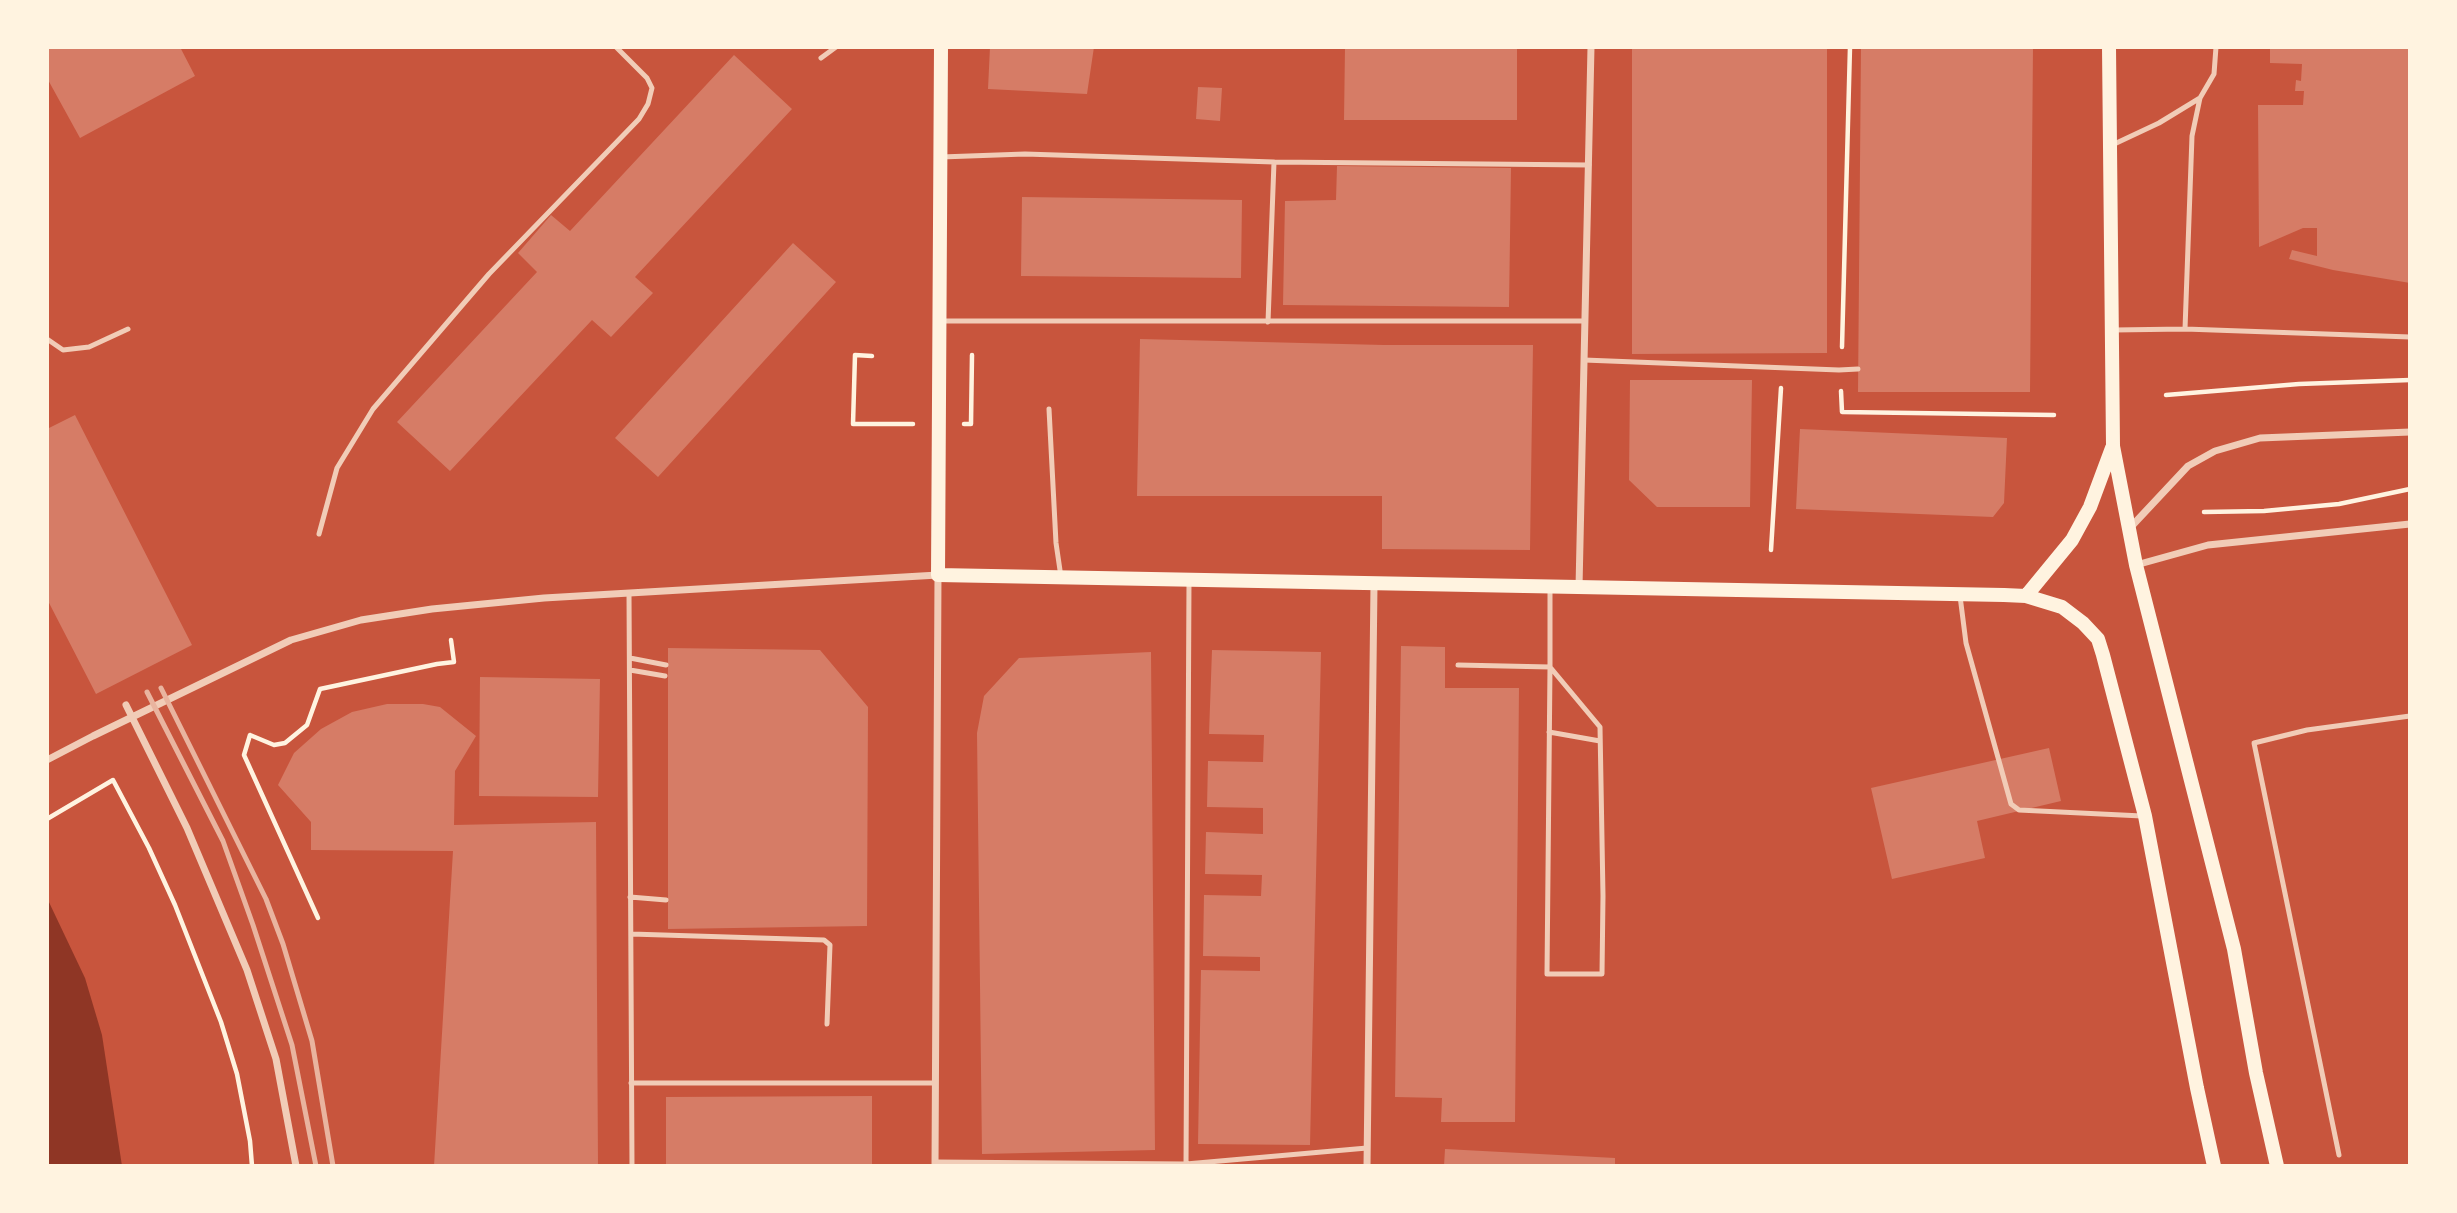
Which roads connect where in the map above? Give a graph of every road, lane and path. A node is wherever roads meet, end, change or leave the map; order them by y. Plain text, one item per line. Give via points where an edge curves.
1 (617, 47) edge
2 (836, 47) edge
3 (941, 47) edge
4 (1591, 47) edge
5 (1850, 47) edge
6 (2109, 47) edge
7 (2216, 47) edge
8 (821, 58) dead end
9 (2200, 98) junction
10 (2110, 146) junction
11 (941, 157) junction
12 (1274, 162) junction
13 (1589, 165) junction
14 (939, 321) junction
15 (1585, 321) junction
16 (1268, 322) junction
17 (128, 329) dead end
18 (2185, 330) junction
19 (2110, 331) junction
20 (2410, 337) edge
21 (47, 339) edge
22 (972, 355) dead end
23 (872, 356) dead end
24 (1584, 359) junction
25 (1782, 367) junction
26 (1858, 369) dead end
27 (1839, 370) junction
28 (2410, 380) edge
29 (2166, 395) dead end
30 (1049, 409) dead end
31 (2054, 415) dead end
32 (853, 424) dead end
33 (971, 424) dead end
34 (2406, 433) edge
35 (2410, 438) edge
36 (2113, 446) junction
37 (2410, 489) edge
38 (2204, 512) dead end
39 (2410, 524) edge
40 (2128, 530) junction
41 (319, 534) dead end
42 (1771, 550) dead end
43 (2136, 565) junction
44 (938, 575) junction
45 (1061, 577) junction
46 (1189, 580) junction
47 (1374, 585) junction
48 (1550, 587) junction
49 (1578, 588) junction
50 (629, 593) junction
51 (1960, 595) junction
52 (2026, 596) junction
53 (451, 640) dead end
54 (630, 659) junction
55 (666, 665) dead end
56 (1458, 665) dead end
57 (1550, 667) junction
58 (630, 670) junction
59 (665, 676) dead end
60 (126, 705) dead end
61 (2410, 716) edge
62 (132, 718) junction
63 (1549, 732) junction
64 (1600, 741) junction
65 (47, 760) edge
66 (2145, 816) junction
67 (47, 819) edge
68 (630, 897) junction
69 (666, 900) dead end
70 (318, 918) dead end
71 (631, 934) junction
72 (827, 1024) dead end
73 (631, 1083) junction
74 (934, 1083) junction
75 (1367, 1148) junction
76 (2339, 1155) dead end
77 (935, 1164) edge
78 (1186, 1165) edge
79 (252, 1166) edge
80 (296, 1166) edge
81 (632, 1166) edge
82 (1367, 1166) edge
83 (2214, 1166) edge
84 (2277, 1166) edge

1 - 41 lane via 652,88 639,119 489,274 373,409 337,468
2 - 8 lane
3 - 11 main road
4 - 13 street
5 - 27 path via 1844,334
6 - 10 main road
7 - 9 lane via 2214,74
9 - 10 lane
9 - 18 lane via 2192,136
10 - 19 main road
11 - 12 lane via 1025,154
11 - 14 main road
12 - 13 lane
12 - 16 lane
13 - 15 street
14 - 16 lane
14 - 44 main road
15 - 16 lane
15 - 24 street
17 - 21 lane via 89,347 63,350
18 - 19 lane
18 - 20 lane
19 - 36 main road
22 - 33 path
23 - 32 path via 855,355
24 - 25 lane
24 - 49 street
25 - 27 lane
25 - 42 path
26 - 27 lane
27 - 31 path via 1842,412
28 - 29 path
30 - 45 lane
34 - 35 lane
34 - 40 street via 2260,438 2215,451 2188,466
36 - 40 main road
36 - 52 main road via 2072,540
37 - 38 path via 2339,504
39 - 43 street via 2208,545
40 - 43 main road
43 - 84 main road via 2234,949
44 - 45 main road
44 - 50 street
44 - 74 street
45 - 46 main road
46 - 47 main road
46 - 78 lane
47 - 48 main road
47 - 75 street
48 - 49 main road
48 - 57 lane
49 - 51 main road
50 - 54 lane
50 - 62 street via 432,609 361,620 290,640
51 - 52 main road
51 - 66 lane via 1966,643 2011,804 2019,810
52 - 66 main road via 2062,607 2098,639
53 - 70 path via 454,662 320,689 307,725 285,743 274,746 250,735 244,755
54 - 55 lane
54 - 58 lane
56 - 57 lane
57 - 63 lane
57 - 64 lane via 1600,727
58 - 59 lane
58 - 68 lane
60 - 62 street
61 - 76 lane via 2307,730 2254,743
62 - 65 street
62 - 80 street via 187,828 247,970 276,1059
63 - 64 lane
63 - 64 lane via 1547,974 1602,974
66 - 83 main road
67 - 79 path via 113,780 175,905 221,1022 237,1074
68 - 69 lane
68 - 71 lane
71 - 72 lane via 824,940 830,945
71 - 73 lane
73 - 74 lane
73 - 81 lane
74 - 77 street
75 - 78 lane
75 - 82 street
77 - 78 lane

